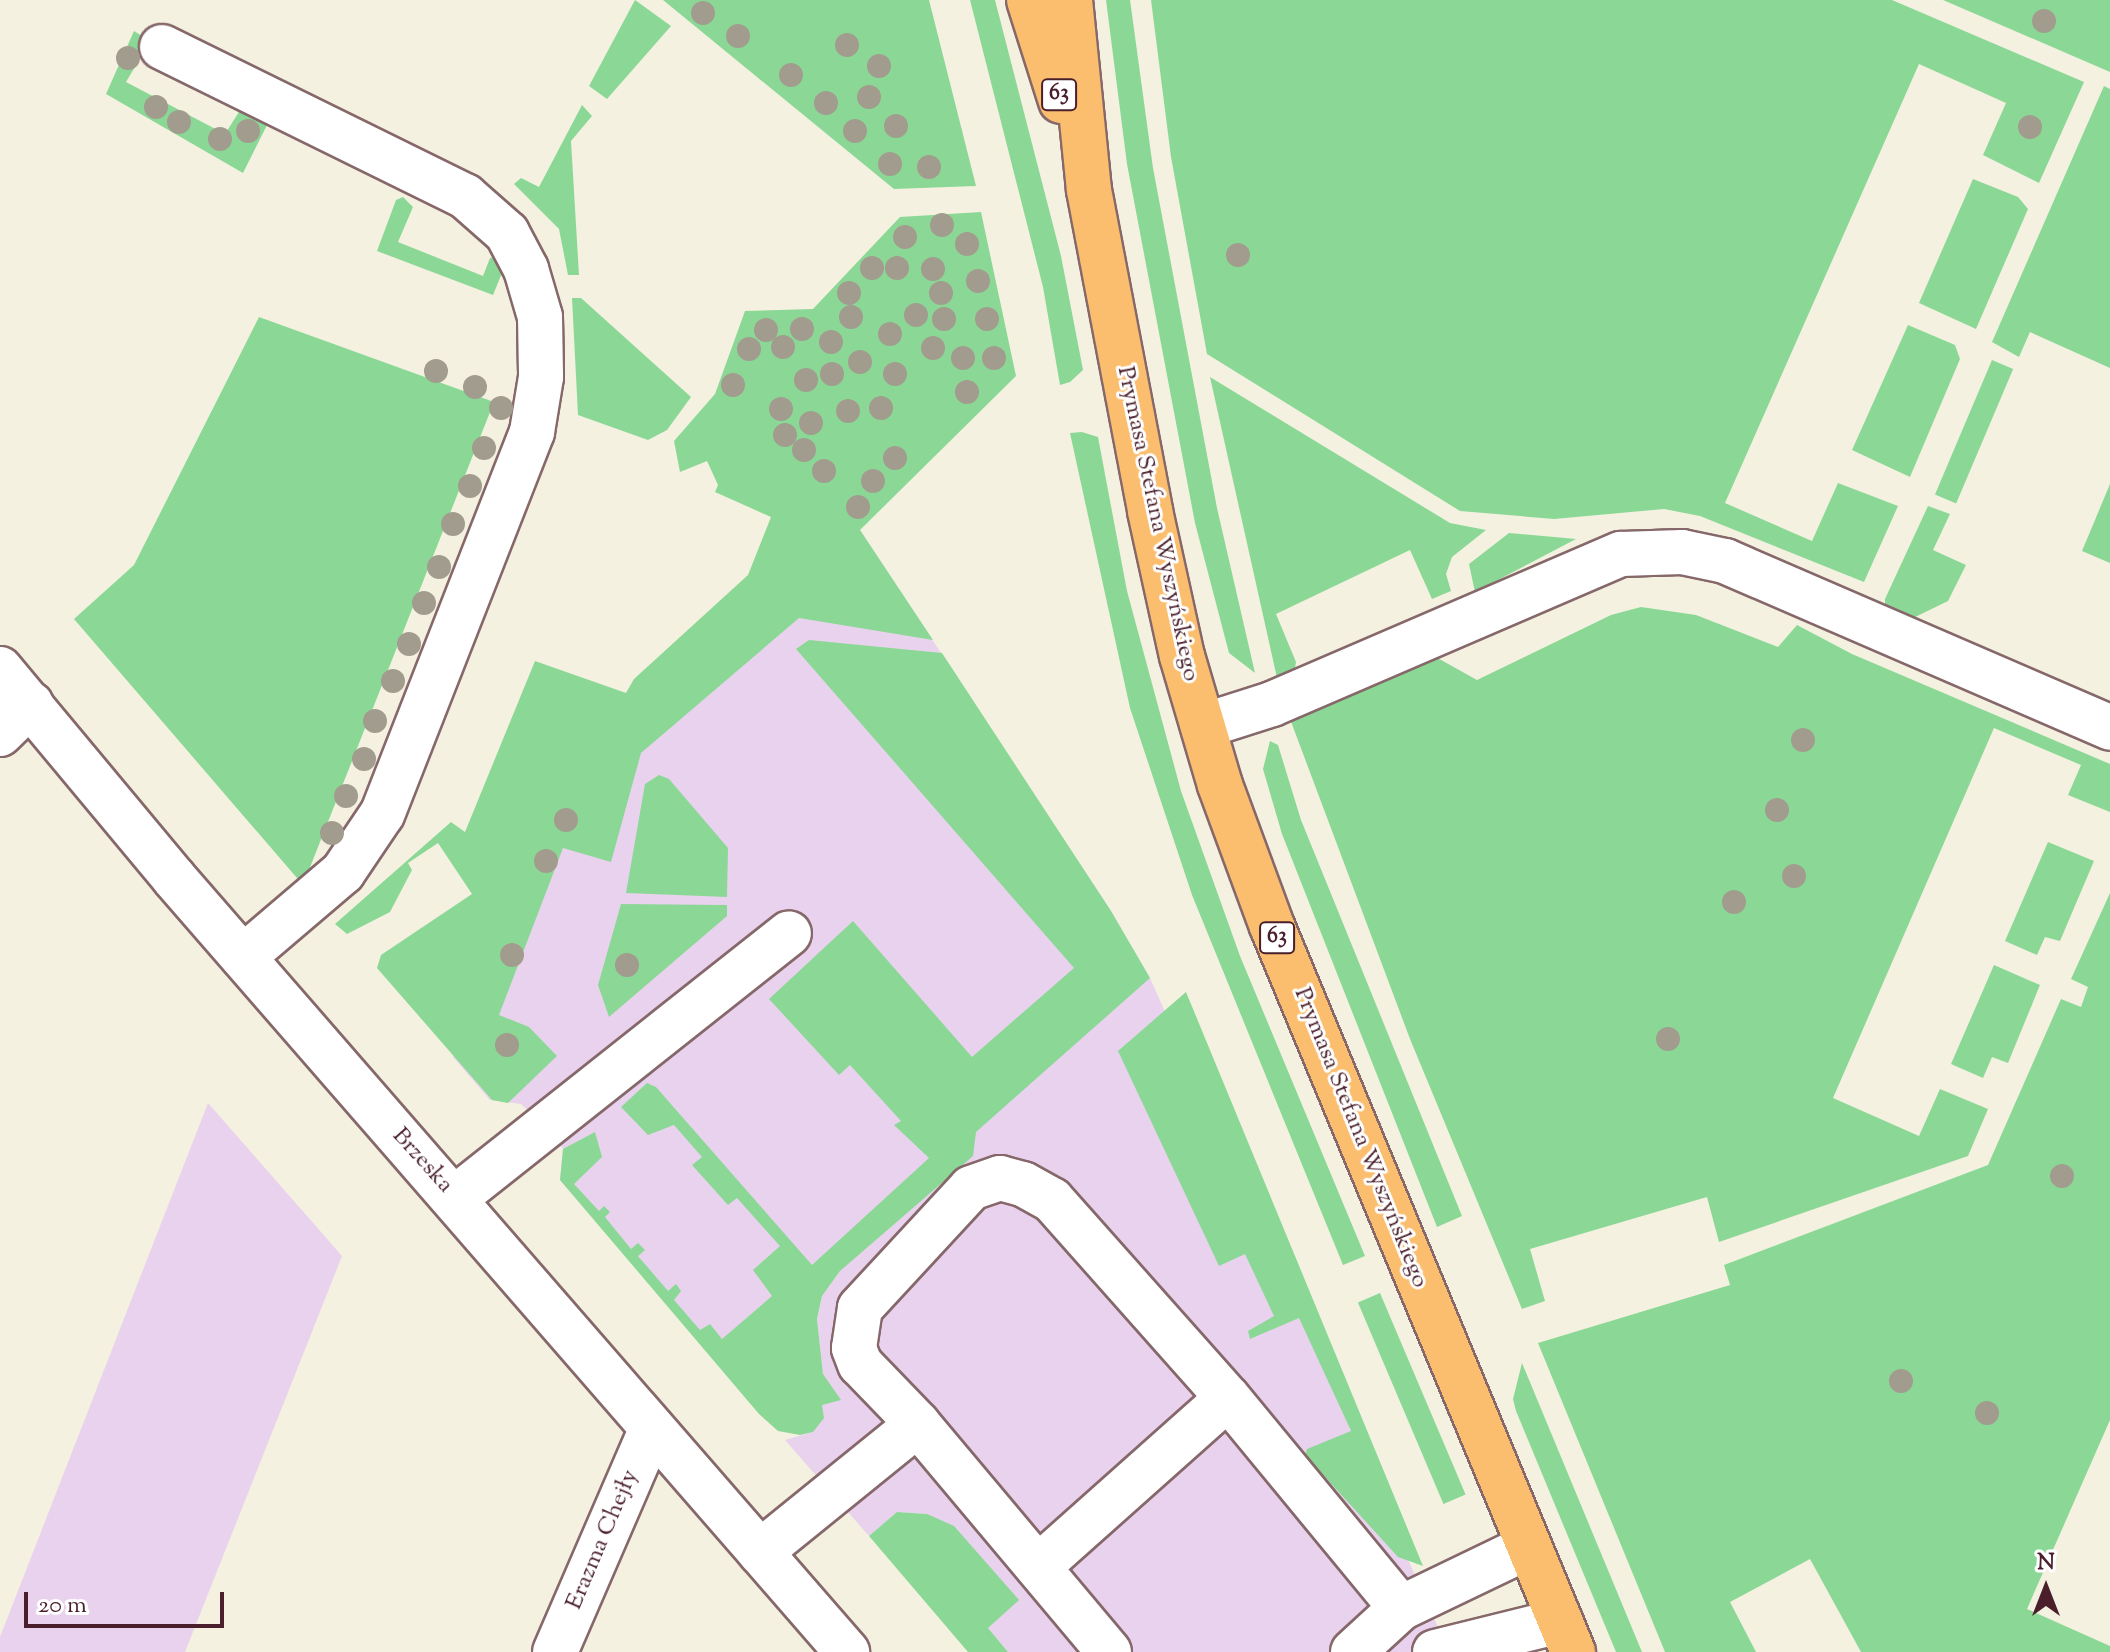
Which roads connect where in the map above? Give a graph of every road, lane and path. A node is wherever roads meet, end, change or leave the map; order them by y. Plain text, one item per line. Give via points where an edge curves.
1 (1029, 0) edge
2 (1070, 0) edge
3 (162, 47) dead end
4 (1089, 190) junction
5 (0, 669) edge
6 (31, 704) junction
7 (1203, 726) junction
8 (2110, 728) edge
9 (0, 734) edge
10 (789, 933) dead end
11 (243, 957) junction
12 (455, 1198) junction
13 (1228, 1398) junction
14 (918, 1424) junction
15 (652, 1428) junction
16 (1528, 1547) junction
17 (760, 1552) junction
18 (1038, 1567) junction
19 (1401, 1608) junction
20 (1566, 1636) edge
21 (555, 1652) edge
22 (847, 1652) edge
23 (1109, 1652) edge
24 (1354, 1652) edge
25 (1435, 1652) edge

1 - 4 main road, Prymasa Stefana Wyszyńskiego / 63
2 - 4 main road, Prymasa Stefana Wyszyńskiego / 63
3 - 11 street via 465,196 507,233 526,269 540,317 541,377 532,432 382,814 343,872
4 - 7 main road, Prymasa Stefana Wyszyńskiego / 63 via 1150,511
5 - 6 street, Brzeska
6 - 9 street
6 - 11 street, Brzeska
7 - 8 street via 1272,704 1621,554 1682,552 1725,561
7 - 16 main road, Prymasa Stefana Wyszyńskiego / 63 via 1272,926
10 - 12 street
11 - 12 street, Brzeska
12 - 15 street, Brzeska
13 - 14 street via 1052,1200 1000,1178 971,1188 860,1308 854,1348 860,1364
13 - 18 street
13 - 19 street
14 - 17 street
14 - 18 street
15 - 17 street, Brzeska
15 - 21 street, Erazma Chejły
16 - 19 street
16 - 20 main road, Prymasa Stefana Wyszyńskiego / 63
17 - 22 street, Brzeska
18 - 23 street
19 - 24 street
20 - 25 street

